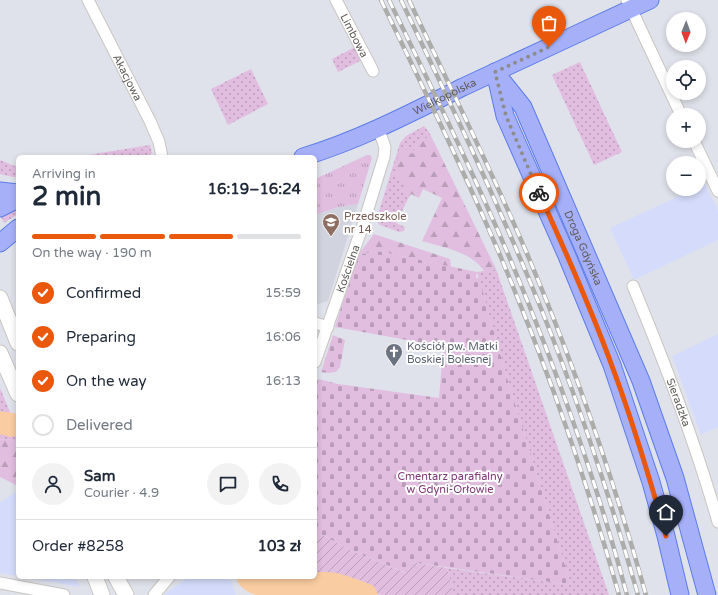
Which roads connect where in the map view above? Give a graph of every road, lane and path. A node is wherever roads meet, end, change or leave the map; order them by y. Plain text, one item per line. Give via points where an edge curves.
1 (88, 0) edge
2 (336, 0) edge
3 (650, 0) edge
4 (629, 4) edge
5 (373, 71) dead end
6 (495, 72) junction
7 (678, 108) edge
8 (378, 128) junction
9 (697, 148) edge
10 (162, 155) edge
11 (309, 155) edge
12 (0, 192) edge
13 (718, 192) edge
14 (16, 193) edge
15 (16, 200) edge
16 (0, 208) edge
17 (16, 230) edge
18 (0, 243) edge
19 (632, 286) dead end
20 (0, 298) edge
21 (317, 324) edge
22 (328, 327) junction
23 (16, 338) edge
24 (0, 353) edge
25 (317, 357) edge
26 (16, 389) edge
27 (718, 522) edge
28 (96, 579) edge
29 (117, 579) edge
30 (167, 579) edge
31 (0, 583) edge
32 (64, 595) edge
33 (102, 595) edge
34 (126, 595) edge
35 (154, 595) edge
36 (680, 595) edge
37 (707, 595) edge

1 - 10 street, Akacjowa via 150,121
2 - 5 street, Limbowa
3 - 4 main road, Wielkopolska
4 - 6 main road, Wielkopolska
4 - 7 street
6 - 8 main road, Wielkopolska
6 - 36 main road, Droga Gdyńska via 506,116 612,365 651,482
6 - 37 main road, Droga Gdyńska via 523,107 641,381 675,478
8 - 11 main road, Wielkopolska
8 - 22 street, Kościelna via 385,147 384,158
9 - 13 street
12 - 14 main road
15 - 16 main road
17 - 18 main road
19 - 27 street, Sieradzka via 681,406
20 - 23 main road
21 - 22 street
22 - 25 street, Kościelna
24 - 26 main road
28 - 33 main road
29 - 34 main road
30 - 35 street
31 - 32 street

